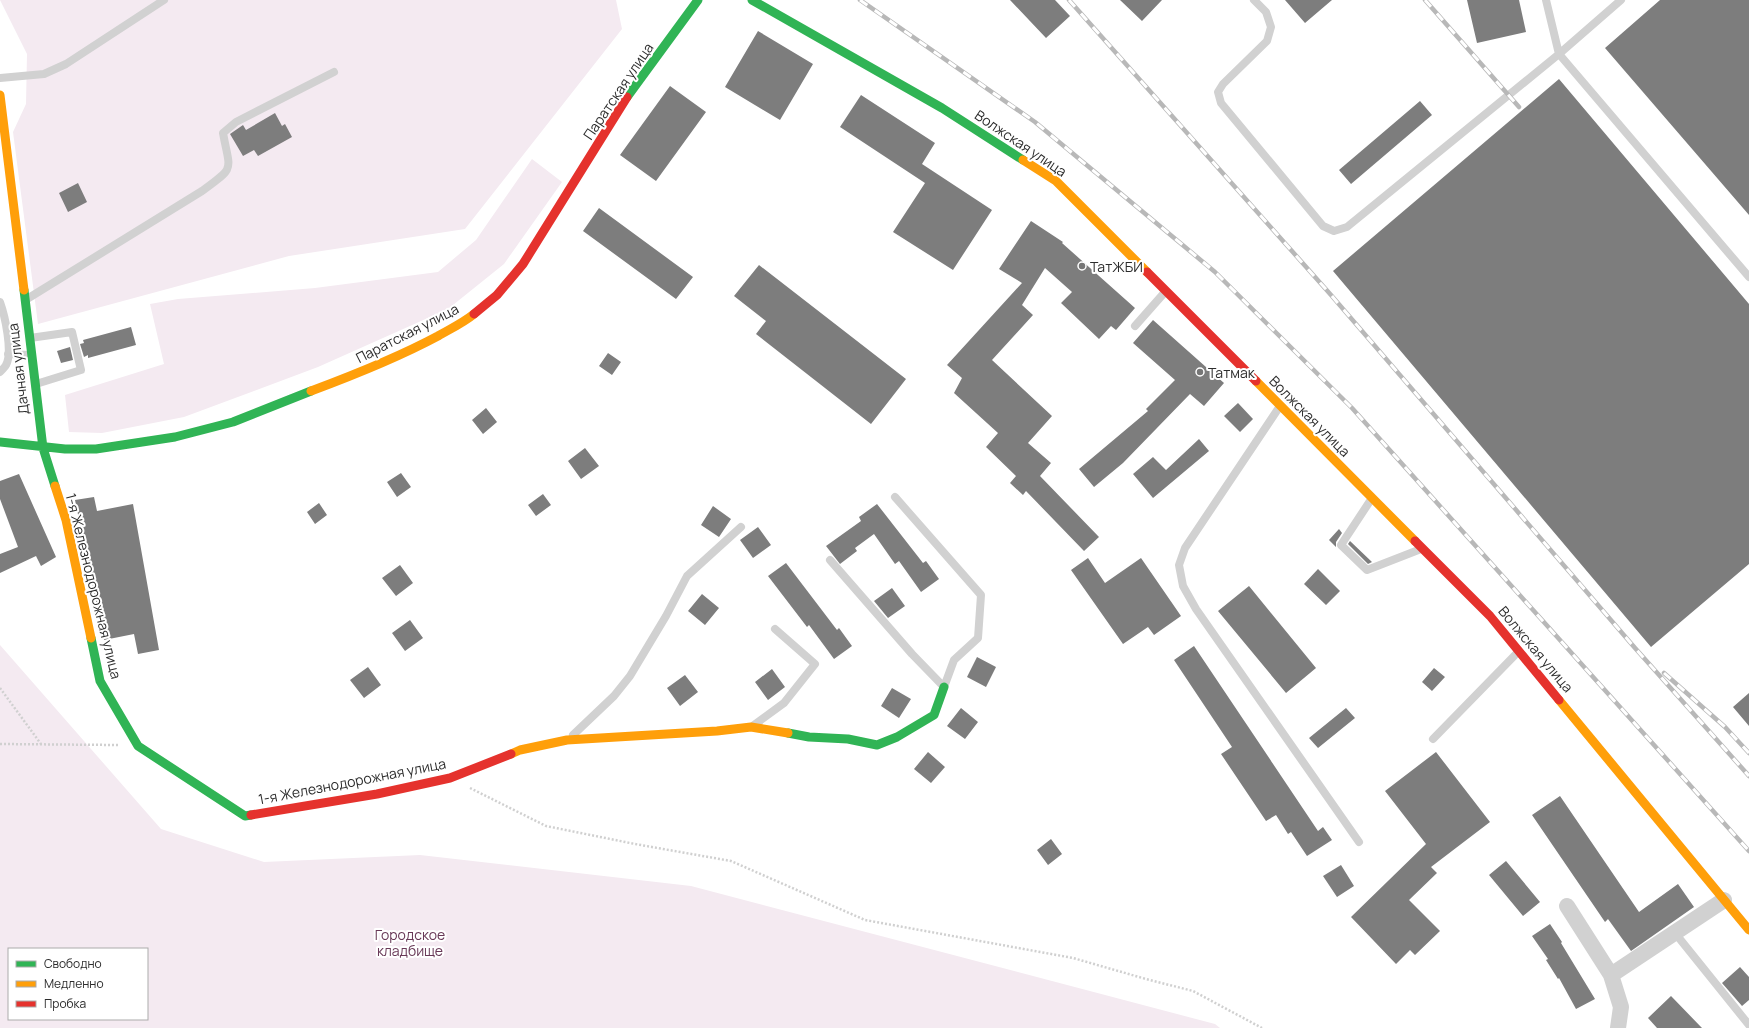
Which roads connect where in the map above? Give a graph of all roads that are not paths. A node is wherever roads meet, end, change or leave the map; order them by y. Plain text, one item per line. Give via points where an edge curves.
1 (164, 0) edge
2 (698, 0) edge
3 (752, 0) edge
4 (1254, 0) edge
5 (1546, 0) edge
6 (1621, 0) edge
7 (1559, 54) junction
8 (334, 72) dead end
9 (0, 78) edge
10 (0, 95) edge
11 (1749, 277) edge
12 (1166, 291) junction
13 (24, 301) junction
14 (0, 302) edge
15 (1136, 326) dead end
16 (28, 338) junction
17 (8, 354) junction
18 (30, 355) junction
19 (0, 372) edge
20 (34, 384) junction
21 (1281, 406) junction
22 (0, 442) edge
23 (43, 448) junction
24 (895, 497) dead end
25 (1372, 497) junction
26 (742, 527) dead end
27 (1423, 548) junction
28 (830, 560) dead end
29 (775, 629) dead end
30 (1519, 651) junction
31 (944, 687) junction
32 (751, 727) junction
33 (567, 740) junction
34 (1434, 740) dead end
35 (1359, 842) dead end
36 (1724, 900) junction
37 (1567, 906) dead end
38 (1749, 930) edge
39 (1675, 932) junction
40 (1611, 975) junction
41 (1749, 1025) edge
42 (1618, 1028) edge

1 - 9 lane via 66,64 44,74
2 - 23 main road, Паратская улица via 631,91 523,264 497,295 465,321 376,366 233,422 175,437 126,445 96,449
3 - 12 main road, Волжская улица via 942,108 1056,181
4 - 7 lane via 1266,12 1271,27 1267,41 1223,84 1218,92 1221,103 1323,226 1334,231 1346,227
5 - 7 lane
6 - 7 lane
7 - 11 lane
8 - 13 lane via 225,130 229,168 224,175
10 - 13 main road, Дачная улица
12 - 15 lane
12 - 21 main road, Волжская улица
13 - 16 main road, Дачная улица
14 - 17 lane
16 - 18 main road, Дачная улица
16 - 20 lane via 72,332 81,370
17 - 18 lane
17 - 19 lane via 6,364
18 - 20 main road, Дачная улица
20 - 23 main road, Дачная улица
21 - 25 main road, Волжская улица
21 - 35 lane via 1185,548 1179,565 1183,586 1196,609
22 - 23 main road, Паратская улица
23 - 33 main road, 1-я Железнодорожная улица via 66,520 100,681 138,746 245,816 376,794 450,778 520,750
24 - 31 lane via 981,595 978,638 954,660
25 - 27 main road, Волжская улица
25 - 27 lane via 1341,545 1367,570
26 - 33 lane via 687,576 630,676 614,696
27 - 30 main road, Волжская улица via 1490,616
28 - 31 lane
29 - 32 lane via 815,664 784,702
30 - 34 lane
30 - 36 main road, Волжская улица
31 - 32 main road, 1-я Железнодорожная улица via 934,715 897,737 877,745
32 - 33 main road, 1-я Железнодорожная улица
36 - 38 main road, Волжская улица
36 - 39 street
37 - 40 street
39 - 40 street
39 - 41 lane
40 - 42 street via 1622,1007

